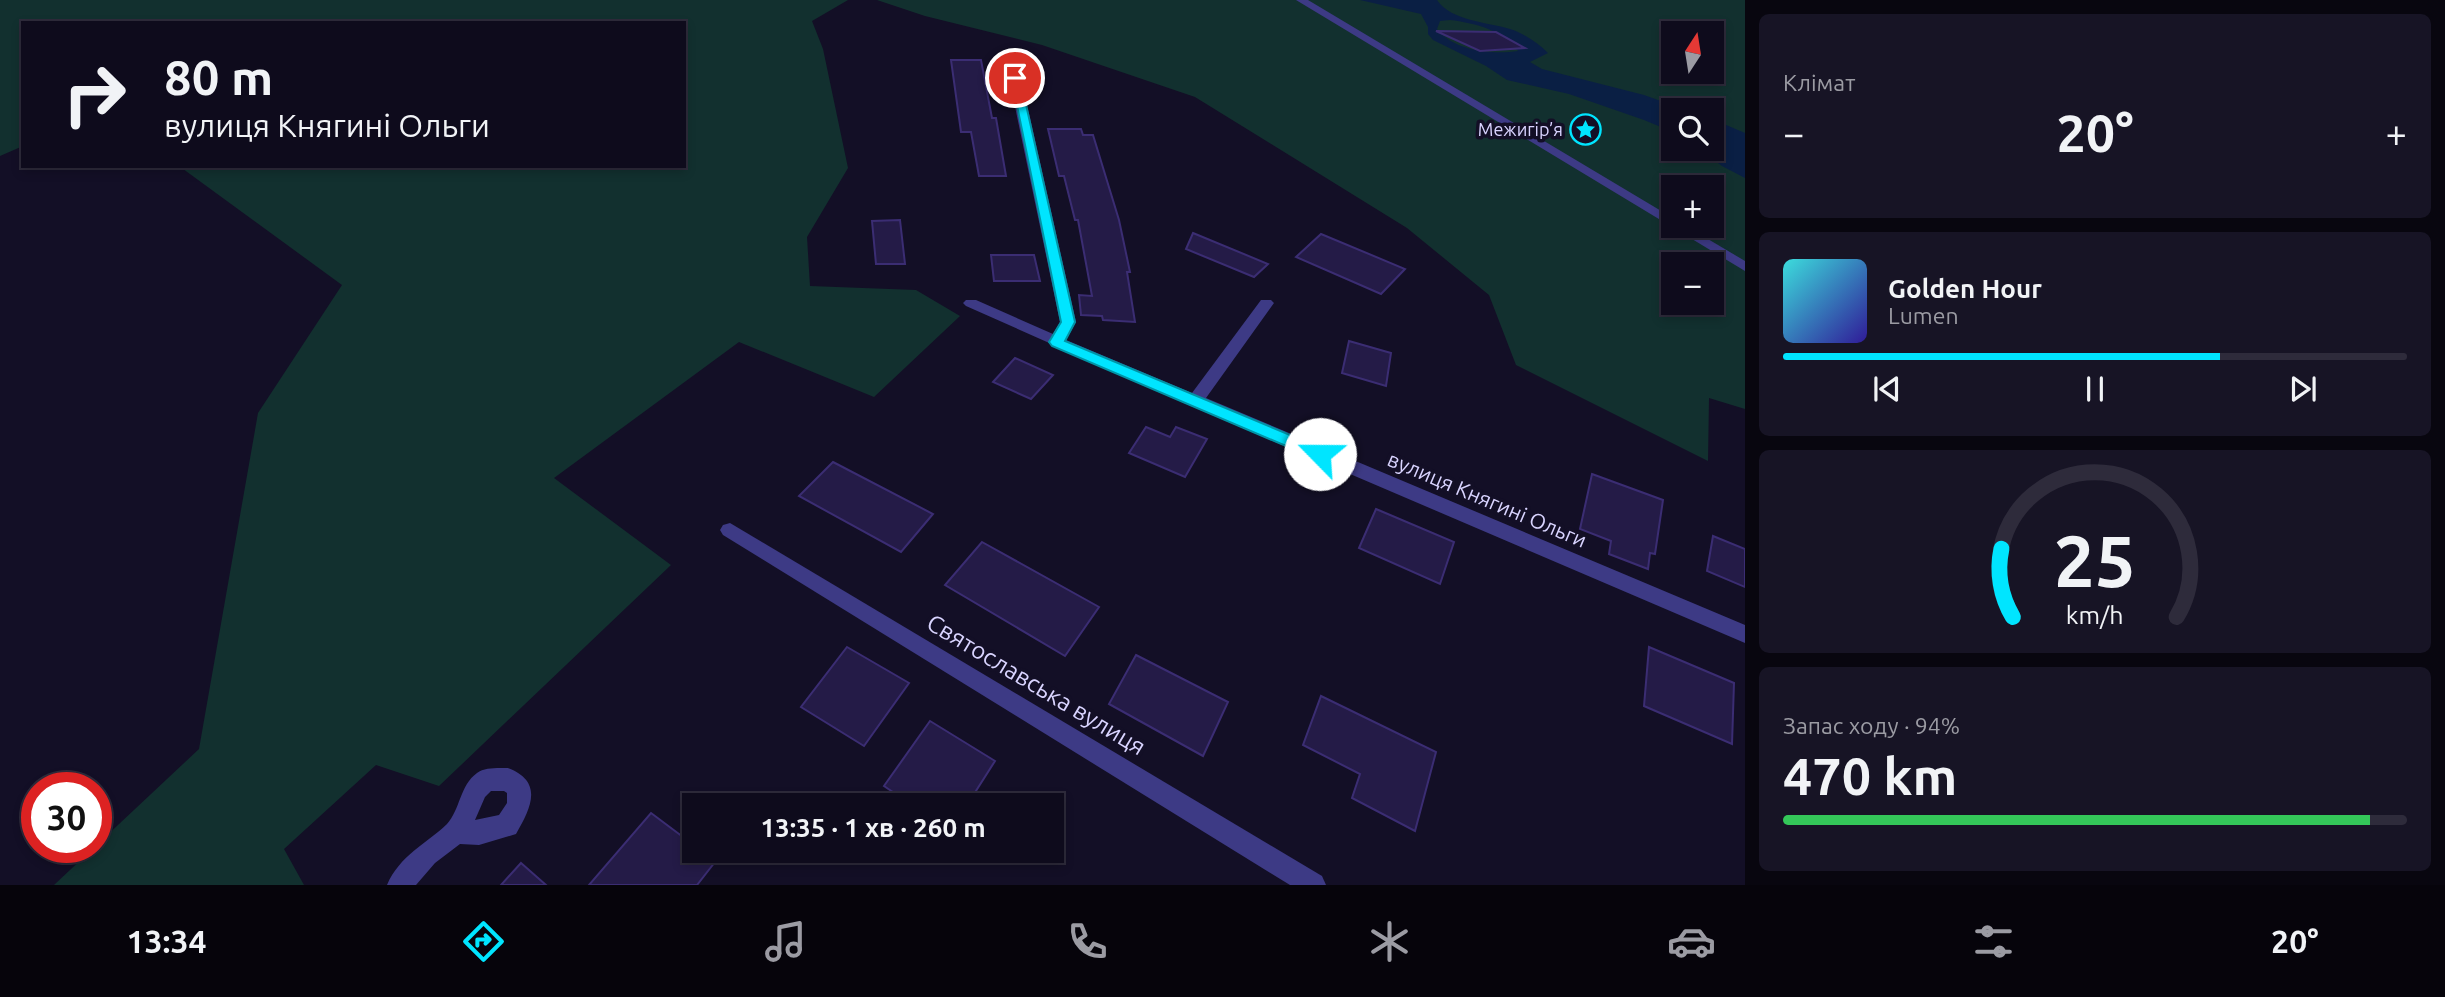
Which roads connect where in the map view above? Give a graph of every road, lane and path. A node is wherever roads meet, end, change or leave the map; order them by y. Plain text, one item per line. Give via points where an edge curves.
1 (1301, 0) edge
2 (1015, 78) dead end
3 (1661, 217) edge
4 (1697, 238) edge
5 (1745, 267) edge
6 (971, 303) dead end
7 (1266, 303) dead end
8 (1057, 342) junction
9 (1195, 401) junction
10 (730, 530) dead end
11 (1745, 634) edge
12 (457, 831) dead end
13 (400, 885) edge
14 (1313, 885) edge

1 - 3 street
2 - 8 street via 1068,322
4 - 5 street
6 - 8 street, вулиця Княгині Ольги
7 - 9 street
8 - 9 street, вулиця Княгині Ольги
9 - 11 street, вулиця Княгині Ольги
10 - 14 street, Святославська вулиця
12 - 13 street via 426,854

